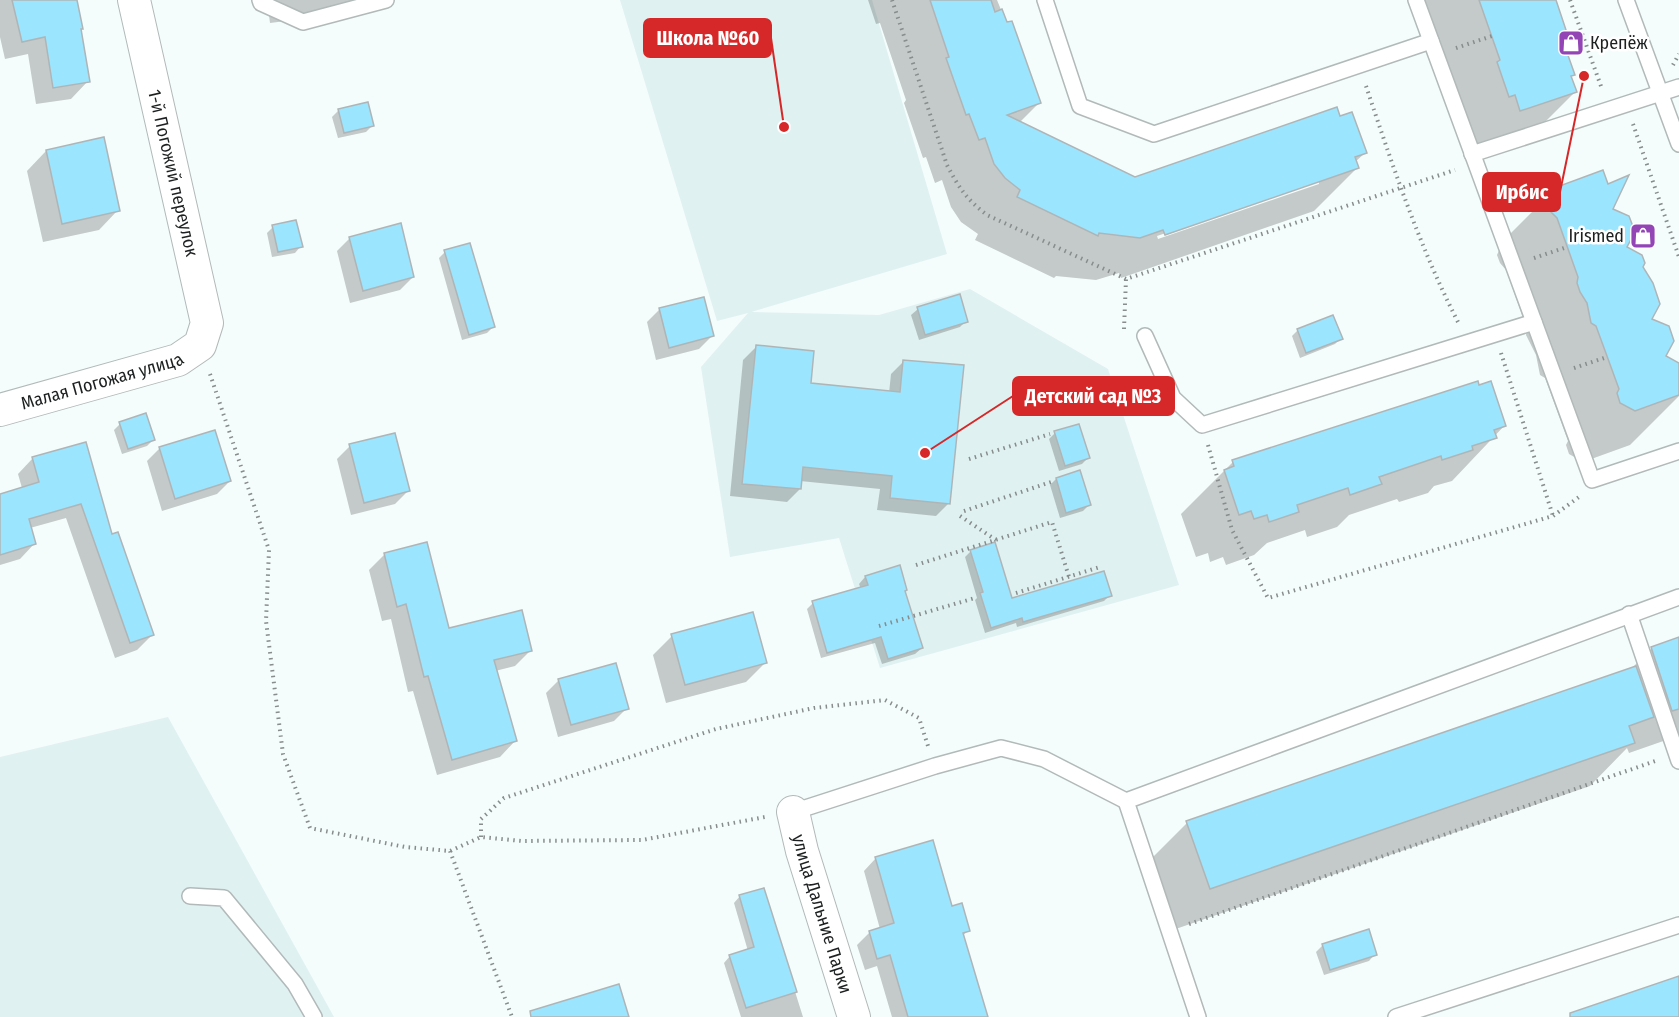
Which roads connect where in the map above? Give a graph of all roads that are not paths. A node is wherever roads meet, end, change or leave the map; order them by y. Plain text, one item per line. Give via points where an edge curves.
1 (134, 0) edge
2 (260, 0) edge
3 (386, 0) edge
4 (1045, 0) edge
5 (1416, 0) edge
6 (1626, 0) edge
7 (1433, 48) junction
8 (1679, 87) edge
9 (1661, 93) junction
10 (1679, 144) edge
11 (1474, 159) junction
12 (1534, 322) junction
13 (1145, 336) road end
14 (200, 345) joint
15 (0, 410) edge
16 (1679, 451) edge
17 (1679, 597) edge
18 (1629, 614) junction
19 (1678, 757) edge
20 (1126, 801) junction
21 (793, 812) joint
22 (190, 896) dead end
23 (1679, 925) edge
24 (314, 1017) edge
25 (854, 1017) edge
26 (1198, 1017) edge
27 (1396, 1017) edge

1 - 14 street, 1-й Погожий переулок via 207,324
2 - 3 lane via 303,22
4 - 7 lane via 1080,106 1154,134 1359,65
5 - 7 lane
6 - 9 lane
7 - 11 lane
8 - 9 lane
9 - 10 lane
9 - 11 lane
11 - 12 lane
12 - 13 lane via 1203,425 1173,398
12 - 16 lane via 1592,480
14 - 15 street, Малая Погожая улица via 178,360
17 - 18 lane
18 - 19 lane
18 - 20 lane
20 - 21 lane via 1044,759 1001,748
20 - 26 lane
21 - 25 street, улица Дальние Парки
22 - 24 lane via 224,898 295,984
23 - 27 lane

